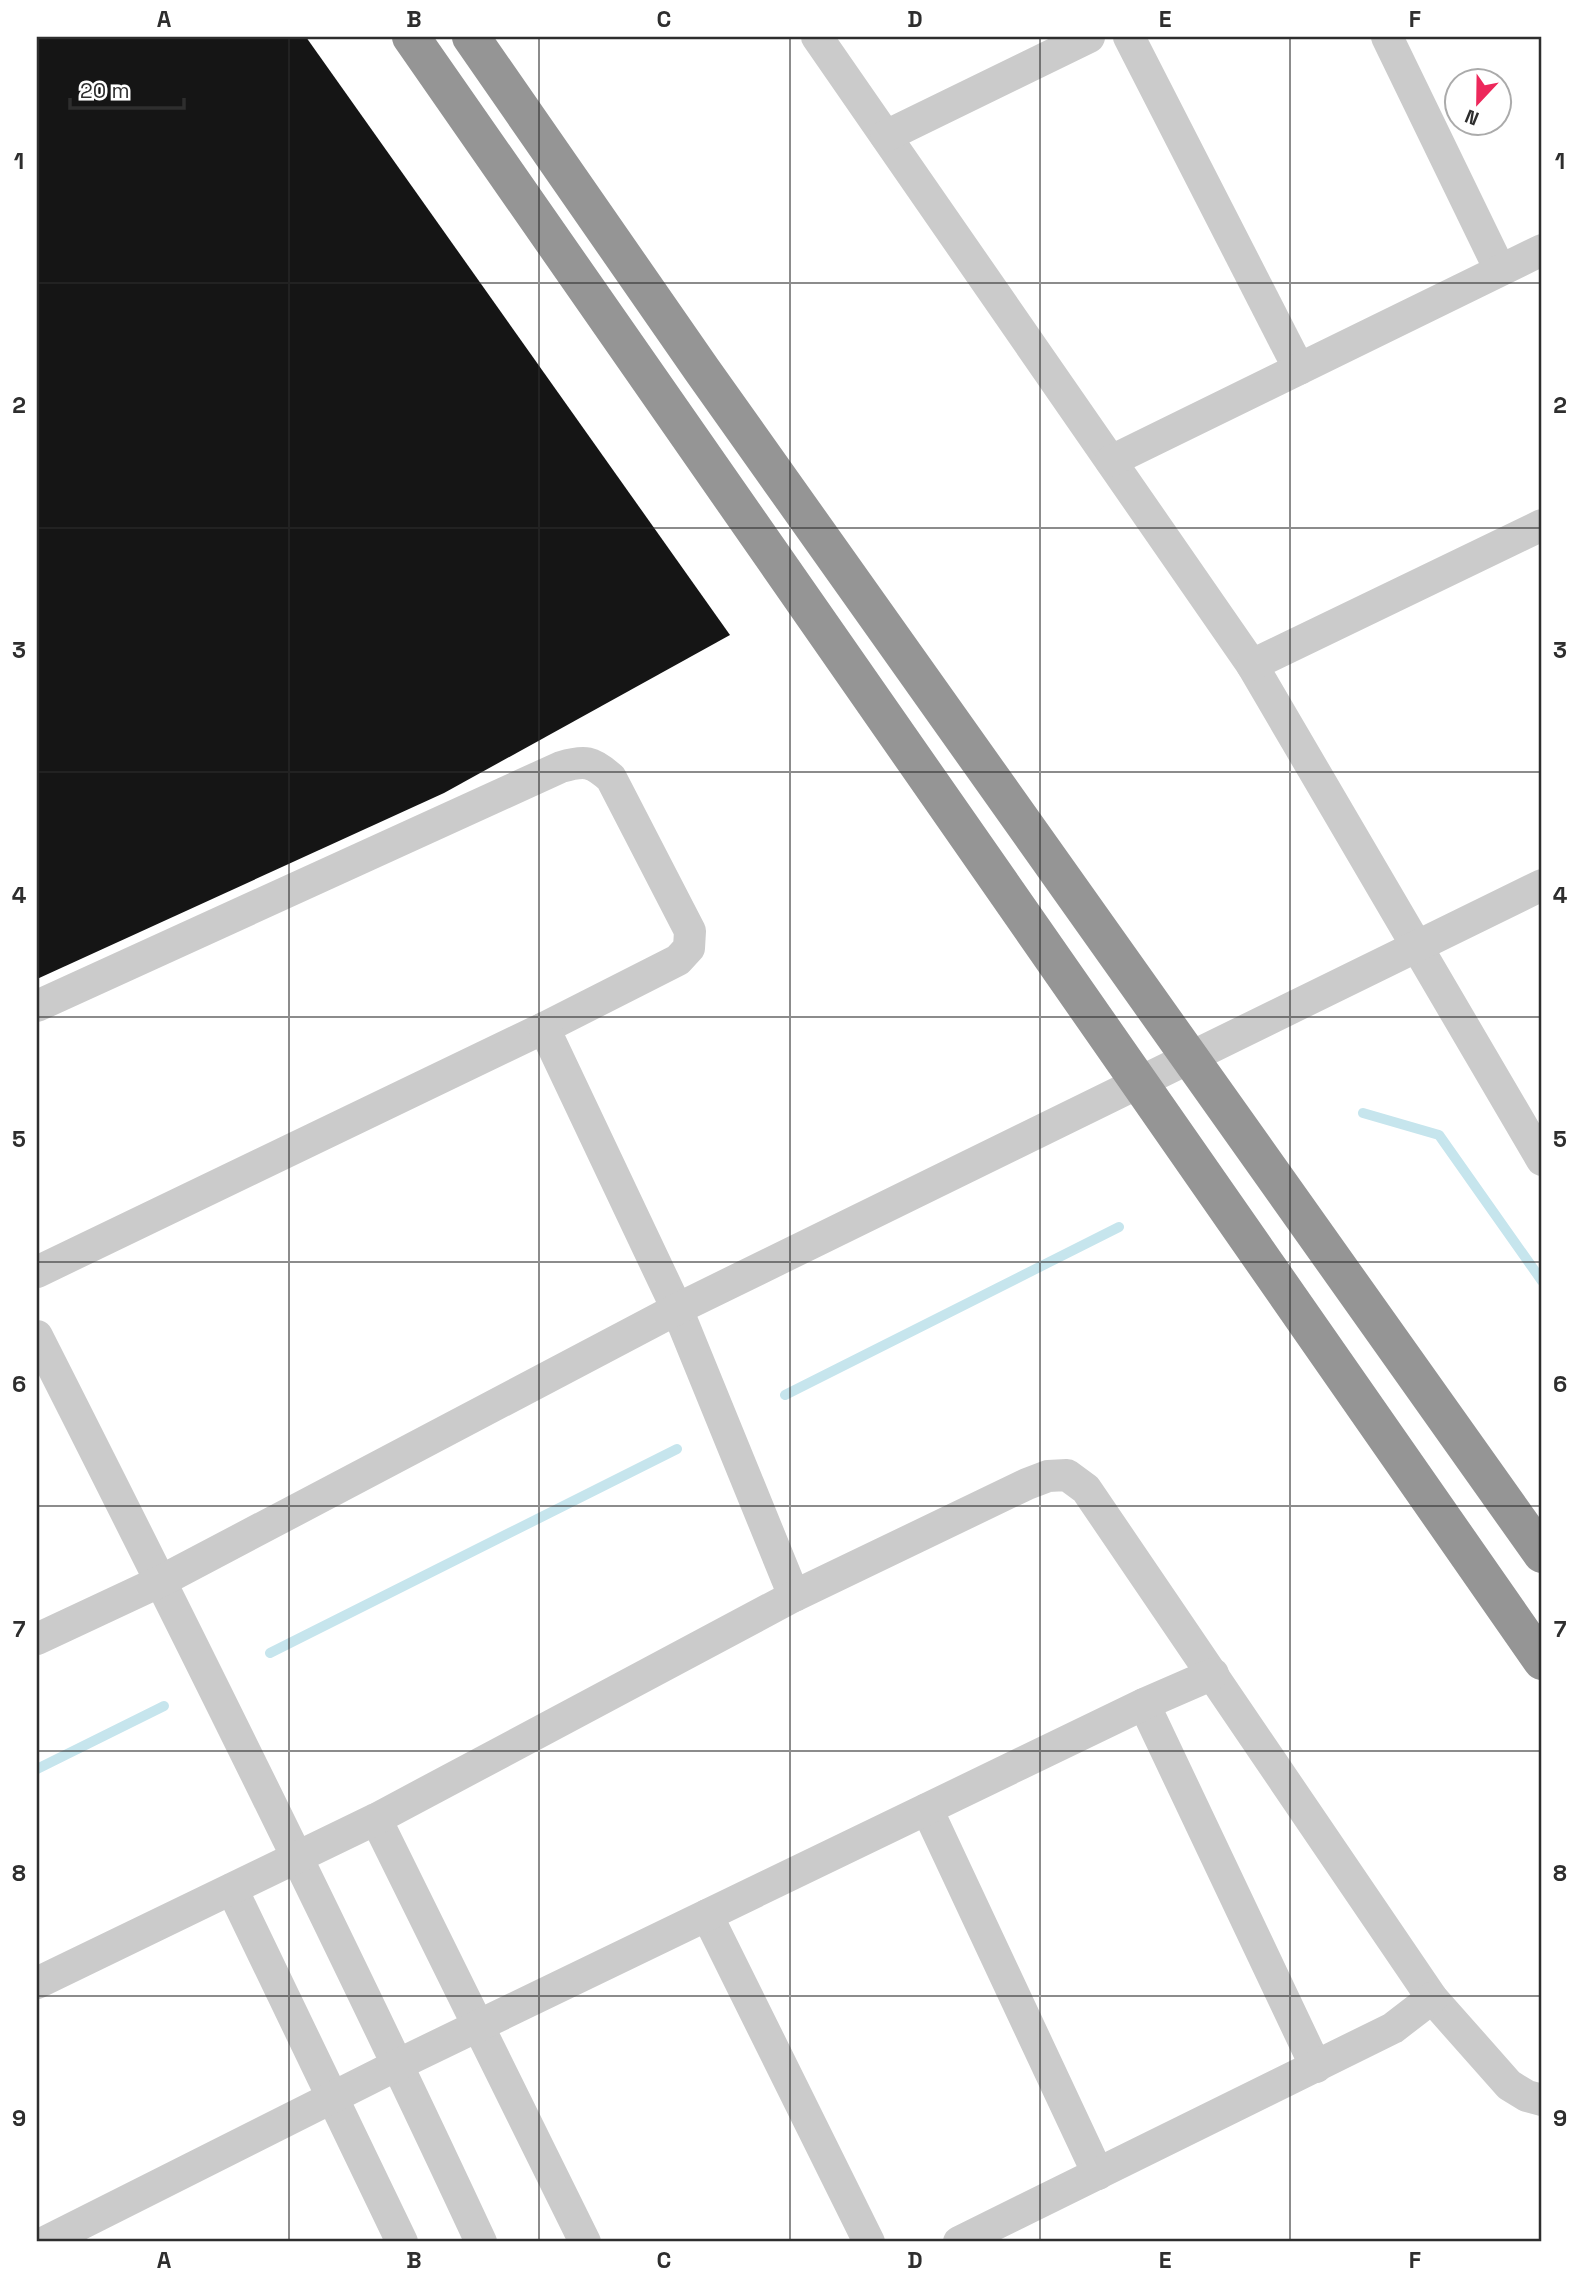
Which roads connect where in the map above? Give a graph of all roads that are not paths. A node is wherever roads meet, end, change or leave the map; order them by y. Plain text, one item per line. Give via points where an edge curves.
1 (411, 37) edge
2 (471, 37) edge
3 (817, 37) edge
4 (1089, 37) edge
5 (1129, 37) edge
6 (1387, 37) edge
7 (886, 136) junction
8 (1542, 250) edge
9 (1500, 270) junction
10 (1298, 369) junction
11 (1111, 461) junction
12 (1542, 525) edge
13 (1252, 665) junction
14 (1542, 885) edge
15 (1416, 946) junction
16 (37, 1006) edge
17 (544, 1028) junction
18 (1190, 1058) junction
19 (1140, 1083) junction
20 (1542, 1160) edge
21 (37, 1272) edge
22 (677, 1309) junction
23 (37, 1336) edge
24 (1542, 1554) edge
25 (161, 1581) junction
26 (794, 1596) junction
27 (37, 1639) edge
28 (1542, 1661) edge
29 (1213, 1674) junction
30 (1144, 1704) junction
31 (927, 1809) junction
32 (376, 1819) junction
33 (296, 1858) junction
34 (232, 1889) junction
35 (706, 1915) junction
36 (37, 1983) edge
37 (1432, 1998) junction
38 (478, 2026) junction
39 (398, 2064) junction
40 (1316, 2067) junction
41 (332, 2098) junction
42 (1542, 2100) edge
43 (1098, 2174) junction
44 (100, 2230) edge
45 (45, 2242) edge
46 (402, 2242) edge
47 (481, 2242) edge
48 (585, 2242) edge
49 (869, 2242) edge
50 (959, 2242) edge

1 - 19 highway
2 - 18 highway
3 - 7 street
4 - 7 street
5 - 10 street
6 - 9 street
7 - 11 street
8 - 9 street
9 - 10 street
10 - 11 street
11 - 13 street
12 - 13 street
13 - 15 street
14 - 15 street
15 - 18 street
15 - 20 street
16 - 17 street via 579,761 596,765 611,778 690,930 689,948 678,960
17 - 21 street
17 - 22 street
18 - 19 street
18 - 24 highway
19 - 22 street
19 - 28 highway
22 - 25 street
22 - 26 street
23 - 25 street
25 - 27 street
25 - 33 street
26 - 29 street via 1027,1484 1068,1475 1086,1489
26 - 32 street
29 - 30 street
29 - 37 street
30 - 31 street
30 - 40 street
31 - 35 street
31 - 43 street
32 - 33 street
32 - 38 street
33 - 34 street
33 - 39 street
34 - 36 street
34 - 41 street
35 - 38 street
35 - 49 street
37 - 40 street via 1393,2028
37 - 42 street via 1509,2085
38 - 39 street
38 - 48 street
39 - 41 street
39 - 47 street
40 - 43 street
41 - 44 street
41 - 46 street
43 - 50 street
44 - 45 street

